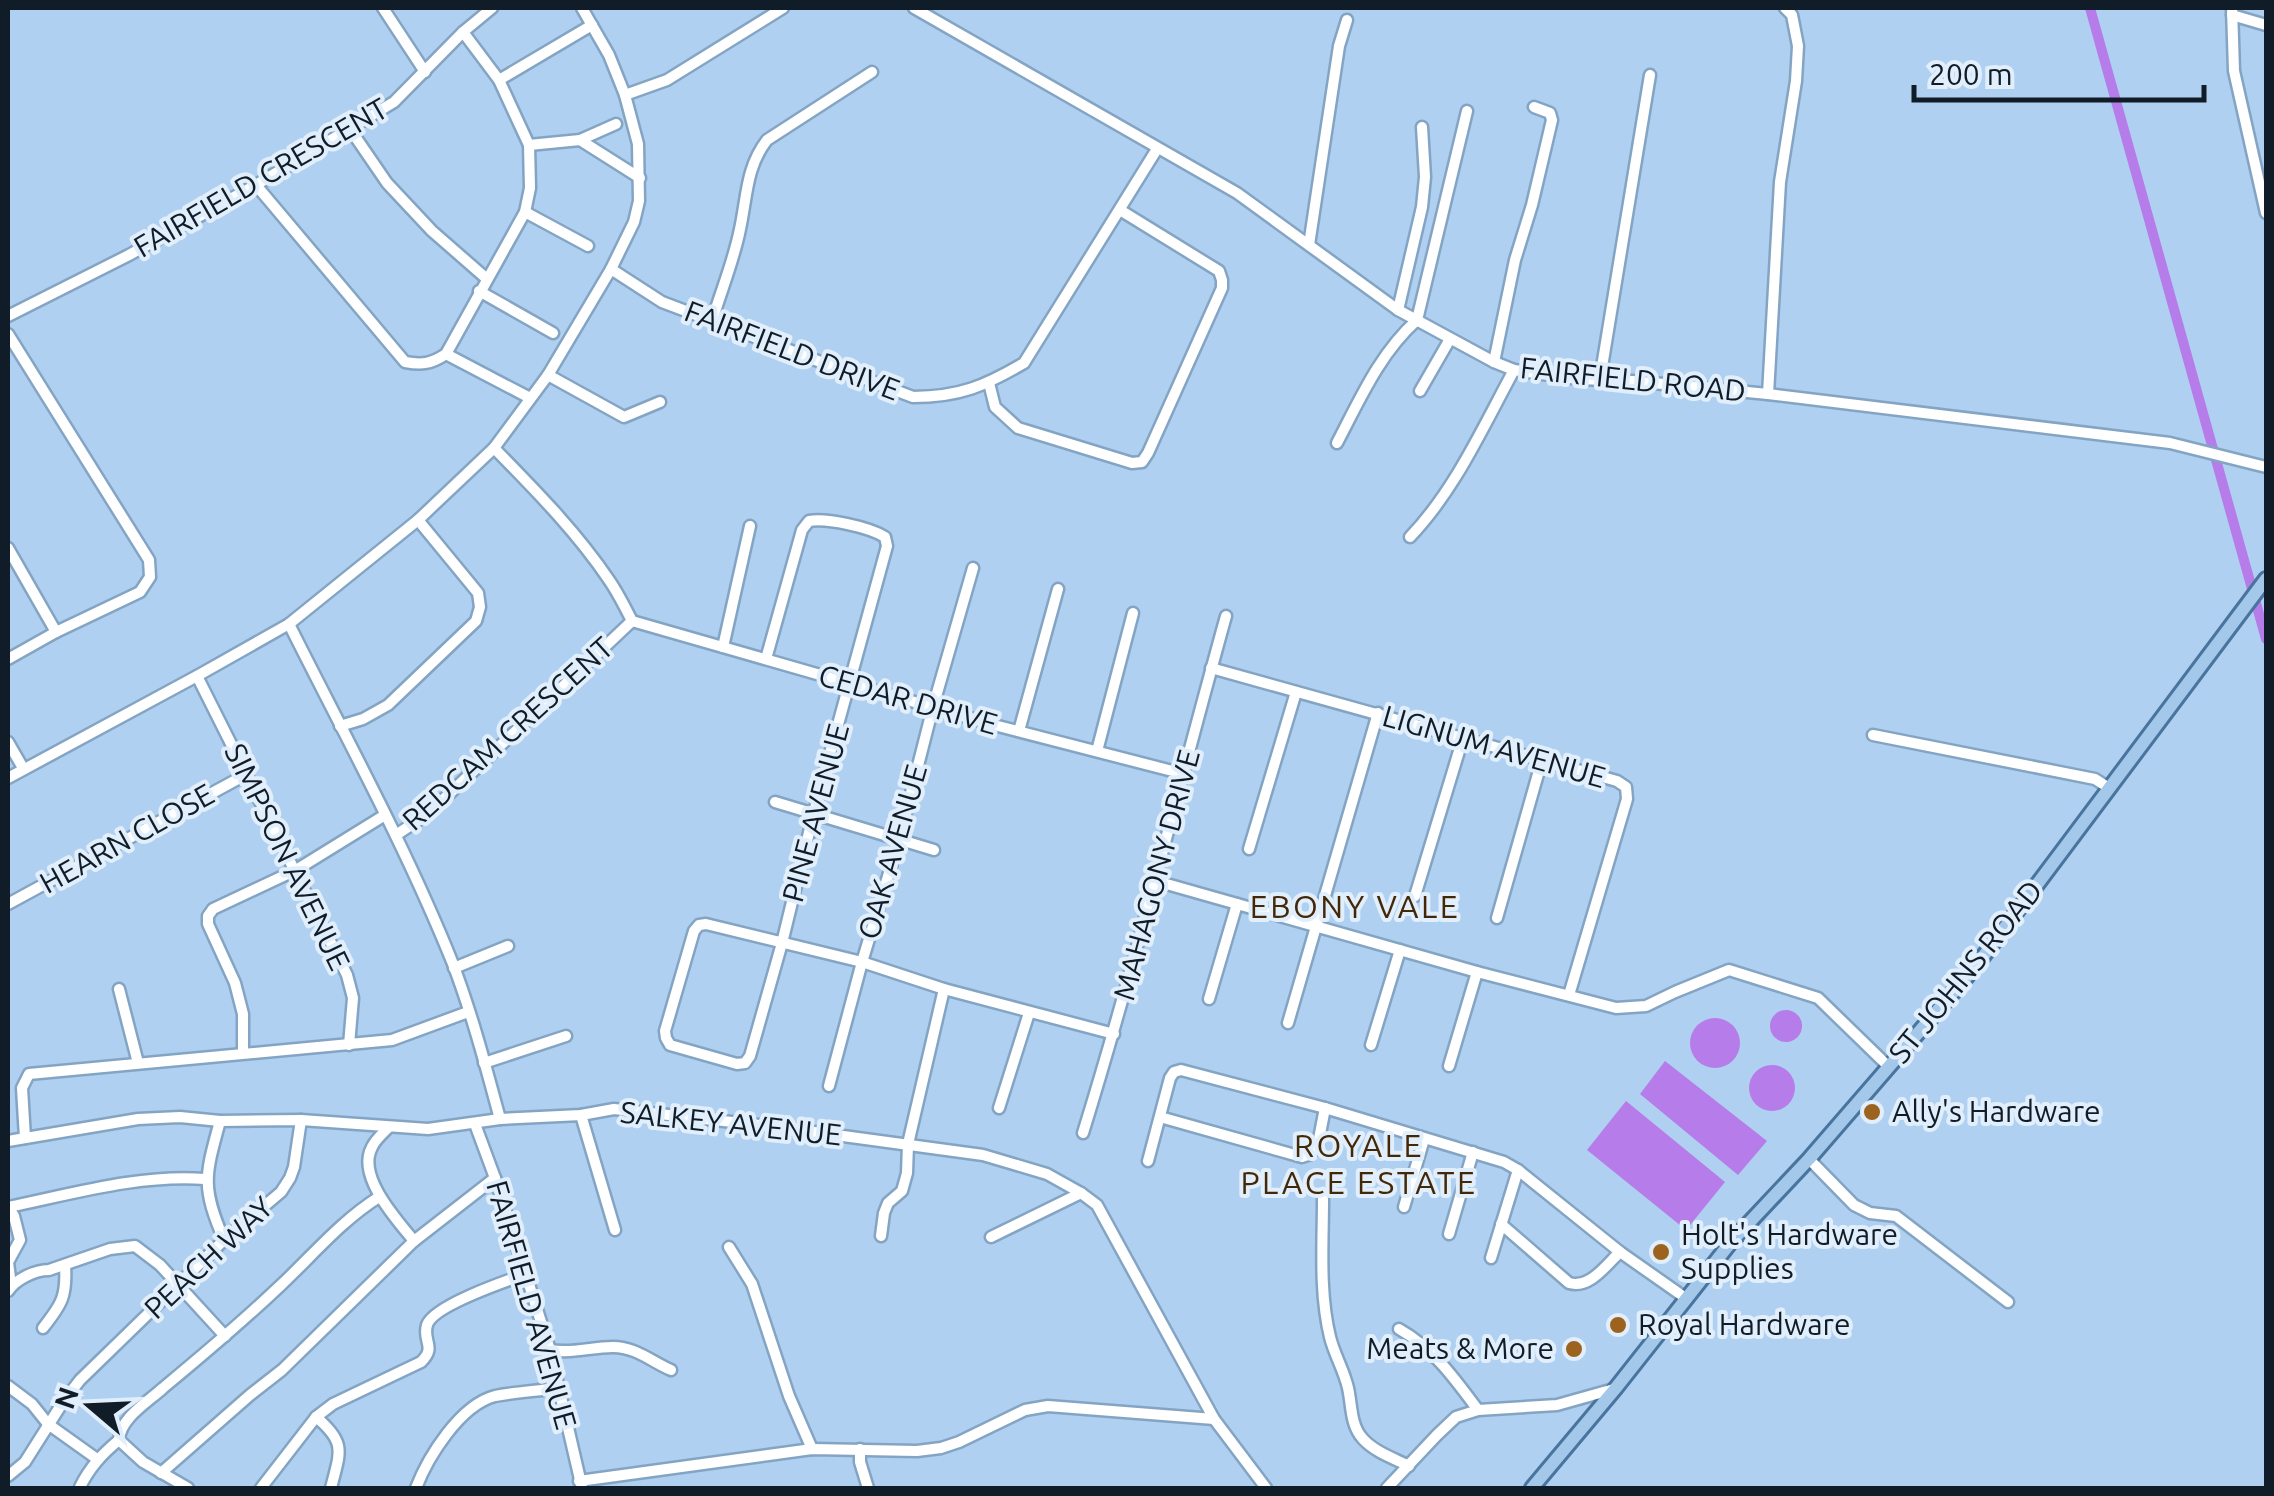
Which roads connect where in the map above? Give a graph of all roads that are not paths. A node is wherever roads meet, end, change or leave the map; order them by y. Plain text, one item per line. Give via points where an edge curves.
1 (383, 8) edge
2 (492, 8) edge
3 (585, 8) edge
4 (782, 8) edge
5 (914, 8) edge
6 (1784, 8) edge
7 (2232, 12) edge
8 (1347, 20) dead end
9 (592, 25) junction
10 (2266, 25) edge
11 (464, 32) junction
12 (424, 72) junction
13 (872, 72) dead end
14 (1650, 76) dead end
15 (499, 80) junction
16 (626, 95) junction
17 (1534, 106) dead end
18 (1467, 111) dead end
19 (616, 124) dead end
20 (1422, 127) dead end
21 (350, 129) junction
22 (580, 140) junction
23 (529, 145) junction
24 (1156, 148) junction
25 (640, 178) junction
26 (256, 184) junction
27 (1120, 210) junction
28 (525, 212) junction
29 (2266, 212) edge
30 (1309, 245) junction
31 (588, 246) dead end
32 (611, 269) junction
33 (486, 279) junction
34 (479, 291) junction
35 (1398, 310) junction
36 (8, 316) edge
37 (712, 320) junction
38 (1417, 320) junction
39 (553, 333) dead end
40 (8, 334) edge
41 (1450, 338) junction
42 (446, 354) junction
43 (1494, 362) junction
44 (1514, 370) junction
45 (548, 375) junction
46 (1600, 379) junction
47 (990, 383) junction
48 (1420, 391) dead end
49 (1768, 394) junction
50 (530, 398) junction
51 (660, 402) dead end
52 (1337, 443) dead end
53 (494, 448) junction
54 (2266, 467) edge
55 (418, 520) junction
56 (750, 526) dead end
57 (1410, 538) dead end
58 (8, 548) edge
59 (973, 568) dead end
60 (2266, 579) edge
61 (1058, 589) dead end
62 (1133, 613) dead end
63 (1226, 616) dead end
64 (632, 621) junction
65 (289, 624) junction
66 (56, 632) junction
67 (723, 647) junction
68 (8, 659) edge
69 (766, 659) junction
70 (1211, 668) junction
71 (197, 676) junction
72 (850, 684) junction
73 (1296, 692) junction
74 (932, 707) junction
75 (1378, 713) junction
76 (340, 726) junction
77 (1019, 731) junction
78 (1873, 735) dead end
79 (1463, 738) junction
80 (8, 742) edge
81 (1097, 751) junction
82 (1542, 760) junction
83 (23, 768) junction
84 (247, 774) junction
85 (1184, 774) junction
86 (8, 778) edge
87 (2108, 788) junction
88 (775, 802) dead end
89 (814, 812) junction
90 (385, 816) junction
91 (396, 835) junction
92 (900, 840) junction
93 (1249, 848) dead end
94 (934, 850) dead end
95 (296, 870) junction
96 (1156, 881) junction
97 (1415, 896) dead end
98 (8, 904) edge
99 (1237, 904) junction
100 (1497, 918) dead end
101 (1316, 926) junction
102 (782, 944) junction
103 (508, 946) dead end
104 (1400, 950) junction
105 (862, 962) junction
106 (454, 968) junction
107 (1477, 972) junction
108 (944, 989) junction
109 (119, 990) dead end
110 (1569, 995) junction
111 (1209, 999) dead end
112 (468, 1012) junction
113 (1029, 1012) junction
114 (1288, 1023) dead end
115 (1114, 1034) junction
116 (566, 1036) dead end
117 (349, 1045) junction
118 (1371, 1045) dead end
119 (243, 1053) junction
120 (138, 1063) junction
121 (484, 1063) junction
122 (1449, 1066) dead end
123 (1889, 1067) junction
124 (828, 1086) dead end
125 (999, 1108) dead end
126 (1326, 1108) junction
127 (582, 1114) junction
128 (1160, 1117) junction
129 (500, 1118) junction
130 (300, 1120) junction
131 (220, 1122) junction
132 (476, 1124) junction
133 (388, 1128) junction
134 (1083, 1132) dead end
135 (25, 1138) junction
136 (1424, 1139) junction
137 (8, 1141) edge
138 (908, 1144) junction
139 (1472, 1152) junction
140 (1809, 1159) junction
141 (1148, 1161) dead end
142 (1518, 1170) junction
143 (495, 1178) junction
144 (206, 1180) junction
145 (1081, 1193) junction
146 (379, 1196) junction
147 (1323, 1199) dead end
148 (8, 1206) edge
149 (1404, 1208) dead end
150 (1501, 1224) junction
151 (615, 1230) dead end
152 (1450, 1234) dead end
153 (881, 1236) dead end
154 (992, 1237) dead end
155 (224, 1240) junction
156 (414, 1241) junction
157 (730, 1247) dead end
158 (1620, 1252) junction
159 (1490, 1258) dead end
160 (66, 1265) junction
161 (526, 1274) junction
162 (179, 1284) junction
163 (9, 1289) edge
164 (1687, 1300) junction
165 (2008, 1302) dead end
166 (43, 1328) dead end
167 (1399, 1329) dead end
168 (225, 1336) junction
169 (550, 1350) junction
170 (672, 1370) dead end
171 (8, 1386) edge
172 (558, 1388) junction
173 (1615, 1388) junction
174 (1478, 1410) junction
175 (316, 1417) junction
176 (1214, 1419) junction
177 (48, 1424) junction
178 (119, 1440) junction
179 (812, 1449) junction
180 (860, 1450) junction
181 (97, 1459) junction
182 (1409, 1466) junction
183 (161, 1473) junction
184 (8, 1476) edge
185 (580, 1485) edge
186 (82, 1488) edge
187 (188, 1488) edge
188 (261, 1488) edge
189 (331, 1488) edge
190 (416, 1488) edge
191 (868, 1488) edge
192 (1266, 1488) edge
193 (1388, 1488) edge
194 (1532, 1488) edge

1 - 12 street
2 - 11 street, FAIRFIELD CRESCENT
3 - 9 street
4 - 16 street via 667,80
5 - 24 street, FAIRFIELD ROAD
6 - 49 street via 1792,15 1798,46 1780,182
7 - 10 street
7 - 29 street via 2234,70
8 - 30 street
9 - 15 street
9 - 16 street
11 - 12 street, FAIRFIELD CRESCENT
11 - 15 street
12 - 21 street, FAIRFIELD CRESCENT via 394,102
13 - 37 street via 757,152
14 - 46 street
15 - 23 street
16 - 25 street
17 - 43 street via 1552,120
18 - 38 street
19 - 22 street
20 - 35 street via 1424,192
21 - 26 street, FAIRFIELD CRESCENT
21 - 33 street via 387,183
22 - 23 street
22 - 25 street
23 - 28 street
24 - 27 street, FAIRFIELD DRIVE
24 - 30 street, FAIRFIELD ROAD via 1237,193
25 - 32 street via 634,222
26 - 36 street, FAIRFIELD CRESCENT
26 - 42 street via 405,362 422,365
27 - 47 street, FAIRFIELD DRIVE via 1024,363
27 - 47 street via 1219,271 1222,280 1142,462 1018,428 995,407
28 - 31 street
28 - 33 street
30 - 35 street, FAIRFIELD ROAD
32 - 37 street, FAIRFIELD DRIVE via 662,302
32 - 45 street
33 - 34 street
34 - 39 street
34 - 42 street
35 - 38 street, FAIRFIELD ROAD
37 - 47 street, FAIRFIELD DRIVE via 913,397 941,397
38 - 41 street, FAIRFIELD ROAD
38 - 52 street via 1374,372
40 - 66 street via 149,560 150,577 140,592
41 - 43 street, FAIRFIELD ROAD
41 - 48 street
42 - 50 street
43 - 44 street, FAIRFIELD ROAD
44 - 46 street, FAIRFIELD ROAD
44 - 57 street via 1462,466
45 - 50 street
45 - 51 street via 624,417
46 - 49 street, FAIRFIELD ROAD
49 - 54 street, FAIRFIELD ROAD via 2170,443
50 - 53 street
53 - 55 street
53 - 64 street, REDCAM CRESCENT via 579,542
55 - 65 street
55 - 76 street via 478,593 476,621 388,705
56 - 67 street
58 - 66 street
59 - 74 street, OAK AVENUE
60 - 87 main road, ST JOHNS ROAD
61 - 77 street
62 - 81 street
63 - 70 street, MAHAGONY DRIVE
64 - 67 street, CEDAR DRIVE
64 - 91 street, REDCAM CRESCENT via 429,812
65 - 71 street
65 - 76 street
66 - 68 street
67 - 69 street, CEDAR DRIVE
69 - 72 street, CEDAR DRIVE
69 - 72 street, PINE AVENUE via 808,521 876,532 887,546
70 - 73 street, LIGNUM AVENUE
70 - 85 street, MAHAGONY DRIVE
71 - 83 street
71 - 84 street, SIMPSON AVENUE
72 - 74 street, CEDAR DRIVE
72 - 89 street, PINE AVENUE
73 - 75 street, LIGNUM AVENUE
73 - 93 street
74 - 77 street, CEDAR DRIVE
74 - 92 street, OAK AVENUE
75 - 79 street, LIGNUM AVENUE
75 - 101 street
76 - 90 street
77 - 81 street, CEDAR DRIVE
78 - 87 street
79 - 82 street, LIGNUM AVENUE
79 - 97 street
80 - 83 street
81 - 85 street, CEDAR DRIVE
82 - 100 street
82 - 110 street, LIGNUM AVENUE via 1626,787
83 - 86 street
84 - 95 street, SIMPSON AVENUE
84 - 98 street, HEARN CLOSE
85 - 96 street, MAHAGONY DRIVE
87 - 123 main road, ST JOHNS ROAD via 1976,966
88 - 89 street
89 - 92 street
89 - 102 street, PINE AVENUE
90 - 91 street
90 - 95 street
91 - 106 street
92 - 94 street
92 - 105 street, OAK AVENUE
95 - 117 street, SIMPSON AVENUE via 347,974 353,998
95 - 119 street via 208,916 244,1014
96 - 99 street
96 - 115 street, MAHAGONY DRIVE
99 - 101 street
99 - 111 street
101 - 104 street
101 - 114 street
102 - 102 street, PINE AVENUE via 744,1062 670,1045 665,1030 699,925
102 - 105 street
103 - 106 street
104 - 107 street
104 - 118 street
105 - 108 street
105 - 124 street, OAK AVENUE
106 - 112 street
107 - 110 street
107 - 122 street
108 - 113 street
108 - 138 street
109 - 120 street
110 - 123 street via 1616,1008 1646,1006 1729,970 1818,998
112 - 117 street via 392,1040
112 - 121 street
113 - 115 street
113 - 125 street
115 - 134 street, MAHAGONY DRIVE
116 - 121 street
117 - 119 street
119 - 120 street
120 - 135 street via 29,1074 22,1088
121 - 129 street
123 - 140 main road, ST JOHNS ROAD
126 - 128 street via 1181,1070 1170,1078
126 - 128 street via 1318,1144 1302,1156
126 - 136 street
127 - 129 street, SALKEY AVENUE
127 - 138 street, SALKEY AVENUE via 614,1109
127 - 151 street
128 - 141 street
129 - 132 street, SALKEY AVENUE
130 - 131 street, SALKEY AVENUE
130 - 133 street, SALKEY AVENUE
130 - 155 street, PEACH WAY via 290,1178
131 - 135 street, SALKEY AVENUE via 138,1119
131 - 144 street
132 - 133 street, SALKEY AVENUE
132 - 143 street, FAIRFIELD AVENUE
133 - 146 street via 369,1154
135 - 137 street, SALKEY AVENUE
136 - 139 street
136 - 149 street
138 - 145 street, SALKEY AVENUE via 983,1155 1046,1174
138 - 153 street via 902,1191 888,1203
139 - 142 street
139 - 152 street
140 - 164 main road, ST JOHNS ROAD
140 - 165 street via 1854,1205 1896,1216
142 - 150 street
142 - 158 street
143 - 156 street
143 - 161 street, FAIRFIELD AVENUE
144 - 148 street via 124,1184
144 - 155 street
145 - 154 street
145 - 176 street, SALKEY AVENUE via 1098,1205
146 - 156 street
146 - 168 street
147 - 182 street via 1330,1339 1356,1429
148 - 163 street via 20,1240 8,1262
150 - 158 street via 1578,1286
150 - 159 street
155 - 162 street, PEACH WAY
156 - 183 street via 282,1370
157 - 179 street via 752,1284
158 - 164 street
160 - 162 street via 135,1246
160 - 163 street via 40,1270
160 - 166 street via 64,1298
161 - 169 street, FAIRFIELD AVENUE
161 - 175 street via 436,1315 426,1328 430,1346 421,1362
162 - 168 street
162 - 177 street, PEACH WAY via 80,1380
164 - 173 main road, ST JOHNS ROAD
167 - 174 street via 1430,1352
168 - 178 street via 125,1422
169 - 170 street via 615,1347
169 - 172 street, FAIRFIELD AVENUE
171 - 177 street
172 - 185 street, FAIRFIELD AVENUE
172 - 190 street via 477,1404 436,1447
173 - 174 street via 1557,1405
173 - 194 main road, ST JOHNS ROAD
174 - 182 street via 1456,1417
175 - 188 street
175 - 189 street via 339,1443
176 - 180 street via 1048,1406 942,1448
176 - 192 street, SALKEY AVENUE
177 - 181 street
177 - 184 street, PEACH WAY
178 - 181 street
178 - 183 street
179 - 180 street
179 - 185 street
180 - 191 street
181 - 186 street
182 - 193 street
183 - 187 street

